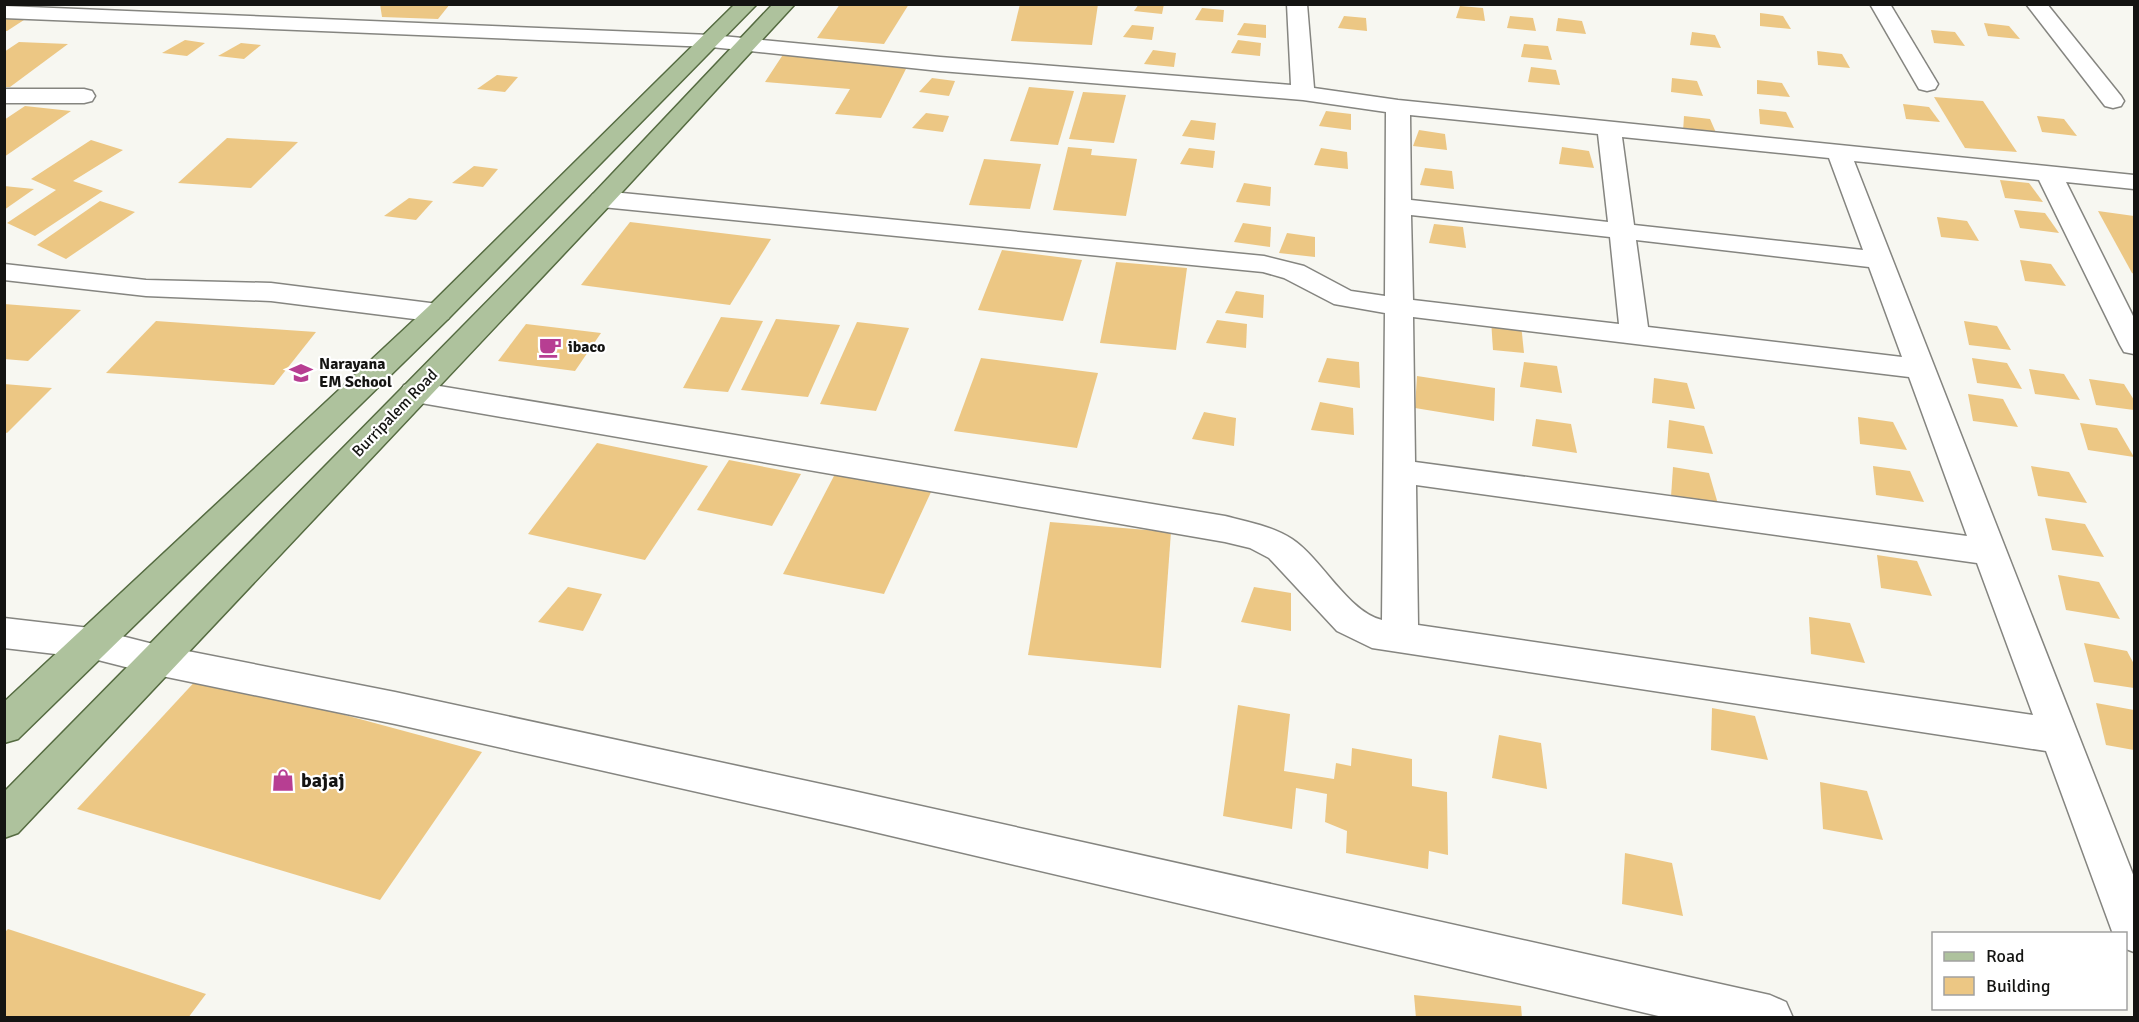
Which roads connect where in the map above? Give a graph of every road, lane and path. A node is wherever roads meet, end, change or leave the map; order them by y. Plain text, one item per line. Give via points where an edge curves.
1 (747, 4) edge
2 (785, 4) edge
3 (1297, 4) edge
4 (1880, 4) edge
5 (2036, 4) edge
6 (4, 12) edge
7 (711, 41) junction
8 (749, 44) junction
9 (1927, 84) dead end
10 (1303, 93) junction
11 (4, 96) edge
12 (84, 96) dead end
13 (2113, 101) dead end
14 (1398, 107) junction
15 (1609, 128) junction
16 (1839, 153) junction
17 (2049, 174) junction
18 (2134, 182) edge
19 (602, 199) junction
20 (1399, 207) junction
21 (1622, 231) junction
22 (1880, 260) junction
23 (4, 272) edge
24 (1399, 307) junction
25 (438, 313) junction
26 (1635, 334) junction
27 (2134, 345) edge
28 (1922, 369) junction
29 (415, 392) junction
30 (1399, 471) junction
31 (1991, 552) junction
32 (4, 633) edge
33 (1400, 637) junction
34 (90, 644) junction
35 (157, 660) junction
36 (4, 727) edge
37 (2061, 736) junction
38 (4, 820) edge
39 (2134, 931) edge
40 (1770, 1017) edge

1 - 7 main road
2 - 8 main road, Burripalem Road
3 - 10 street
4 - 9 street
5 - 13 street
6 - 7 street
7 - 8 street
7 - 25 main road
8 - 10 street via 940,64
8 - 19 main road, Burripalem Road
10 - 14 street
11 - 12 street
14 - 15 street
14 - 20 street
15 - 16 street
15 - 21 street
16 - 17 street
16 - 22 street
17 - 18 street
17 - 27 street
19 - 24 street via 1264,264 1288,270 1344,298
19 - 29 main road, Burripalem Road
20 - 21 street
20 - 24 street
21 - 22 street
21 - 26 street
22 - 28 street
23 - 25 street via 146,288 271,292
24 - 26 street
24 - 30 street
25 - 34 main road
26 - 28 street
28 - 31 street
29 - 33 street via 1225,529 1260,538 1281,549 1350,621 1372,633
29 - 35 main road, Burripalem Road
30 - 31 street
30 - 33 street
31 - 37 street
32 - 34 street
33 - 37 street
34 - 35 street
34 - 36 main road
35 - 38 main road, Burripalem Road
35 - 40 street via 849,807
37 - 39 street

